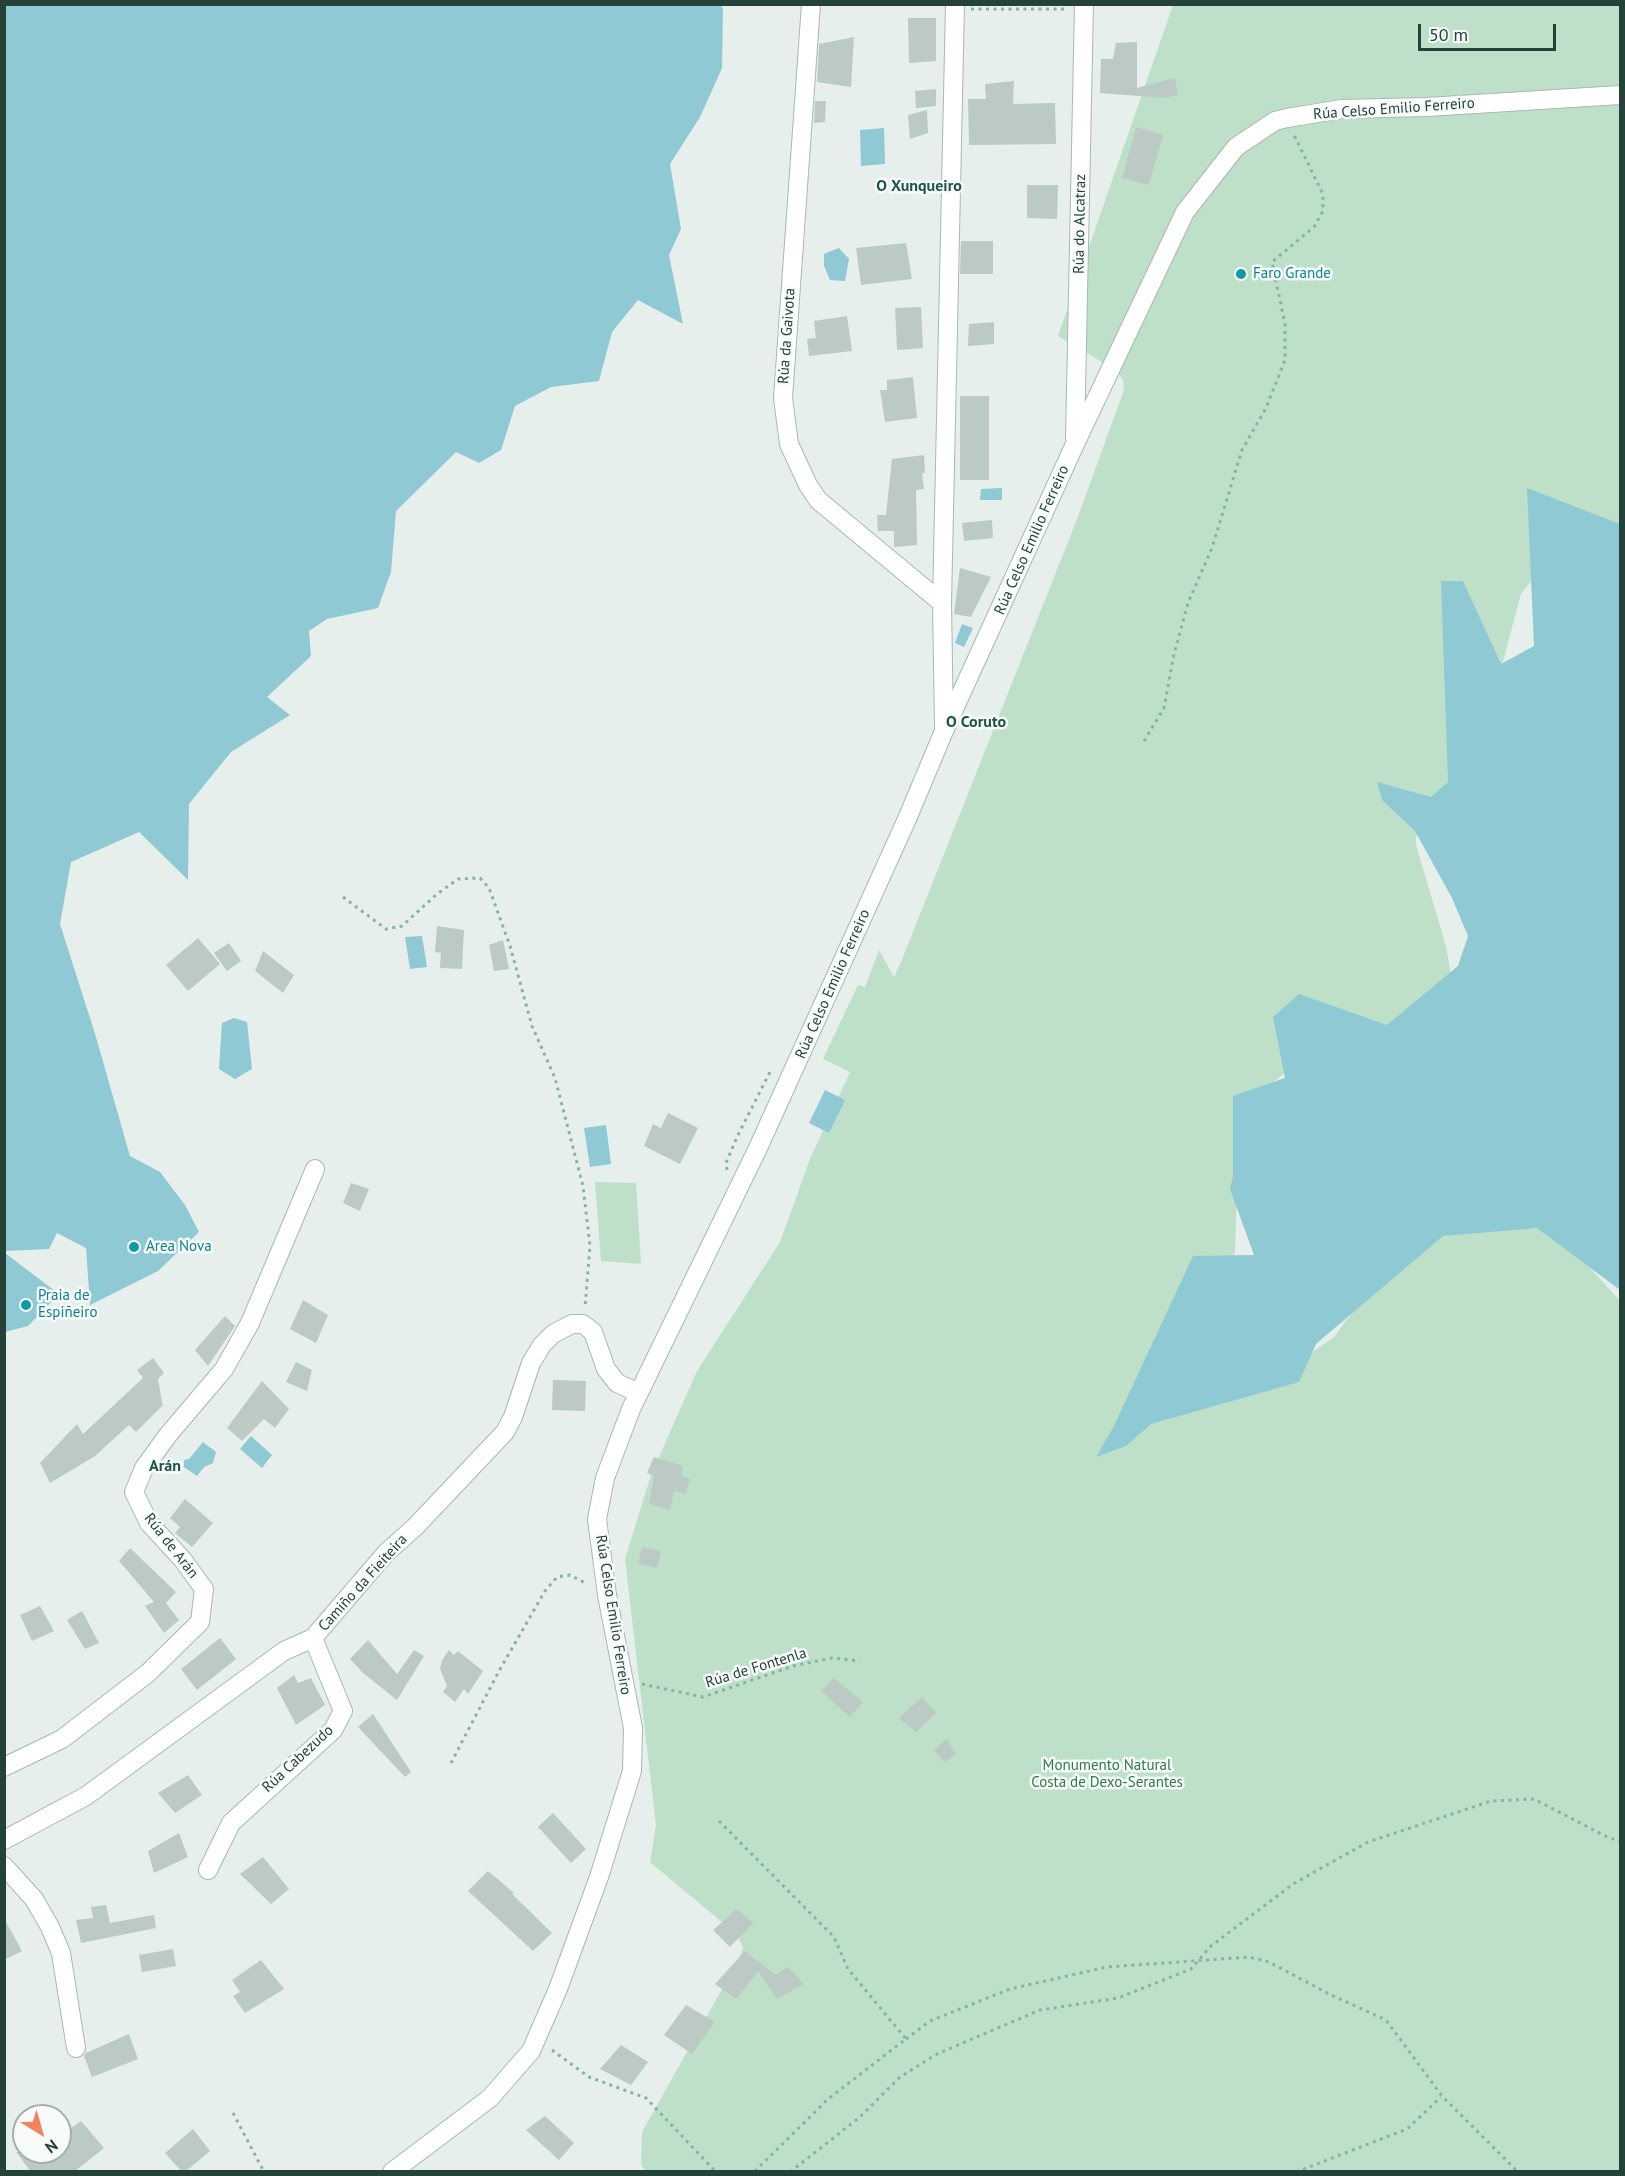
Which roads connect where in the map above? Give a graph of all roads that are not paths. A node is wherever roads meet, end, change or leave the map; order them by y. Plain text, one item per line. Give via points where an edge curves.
1 (811, 4) edge
2 (955, 7) edge
3 (1084, 7) edge
4 (1620, 95) edge
5 (1075, 444) junction
6 (942, 603) junction
7 (944, 731) junction
8 (315, 1169) dead end
9 (639, 1393) junction
10 (314, 1638) junction
11 (4, 1767) edge
12 (4, 1840) edge
13 (4, 1866) edge
14 (208, 1870) dead end
15 (76, 2048) dead end
16 (392, 2172) edge

1 - 6 street, Rúa da Gaivota via 783,398 789,444 818,500
2 - 6 street
3 - 5 street, Rúa do Alcatraz
4 - 5 street, Rúa Celso Emilio Ferreiro via 1342,110 1275,121 1236,147 1185,212
5 - 7 street, Rúa Celso Emilio Ferreiro
6 - 7 street
7 - 9 street, Rúa Celso Emilio Ferreiro via 758,1148
8 - 11 street, Rúa de Arán via 250,1323 224,1369 144,1468 134,1492 149,1523 204,1589 200,1622 148,1673 62,1739
9 - 10 street, Camiño da Fieiteira via 617,1383 606,1369 593,1332 584,1324 572,1324 553,1334 531,1363 505,1432 386,1553
9 - 16 street, Rúa Celso Emilio Ferreiro via 604,1478 597,1520 633,1728 632,1772 595,1888 531,2051 490,2098
10 - 12 street, Camiño da Fieiteira via 284,1651 86,1796
10 - 14 street, Rúa Cabezudo via 343,1712 333,1730 231,1823
13 - 15 street via 34,1899 61,1953

